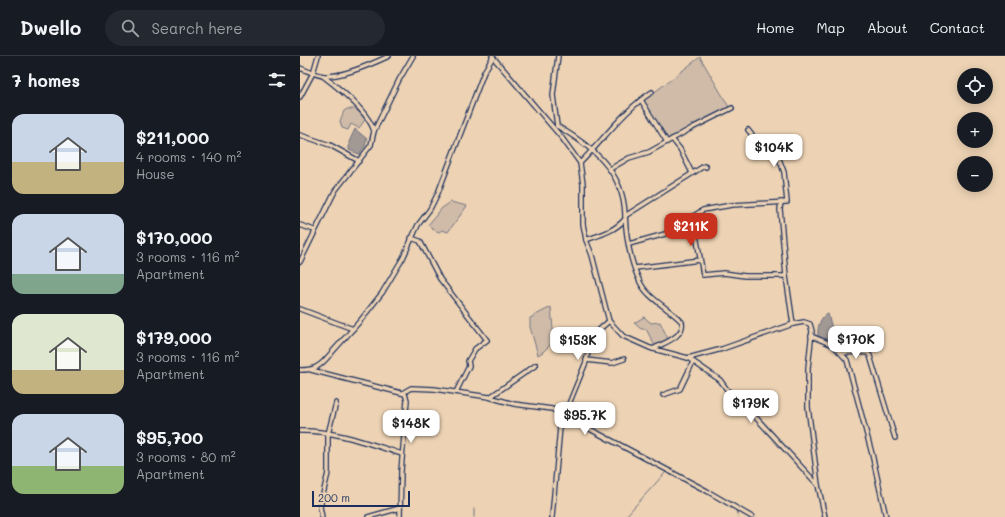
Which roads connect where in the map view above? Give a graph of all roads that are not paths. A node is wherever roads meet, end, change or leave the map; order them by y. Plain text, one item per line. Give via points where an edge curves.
1 (318, 56) edge
2 (389, 56) edge
3 (413, 56) edge
4 (492, 56) edge
5 (498, 56) edge
6 (558, 56) edge
7 (496, 60) junction
8 (300, 68) edge
9 (313, 73) junction
10 (323, 76) junction
11 (652, 92) dead end
12 (300, 97) edge
13 (641, 100) junction
14 (732, 108) dead end
15 (557, 126) junction
16 (748, 130) dead end
17 (374, 131) junction
18 (556, 131) junction
19 (300, 135) edge
20 (672, 139) junction
21 (667, 142) junction
22 (593, 150) junction
23 (359, 161) junction
24 (580, 163) junction
25 (706, 167) dead end
26 (610, 169) junction
27 (692, 173) junction
28 (781, 202) junction
29 (625, 217) junction
30 (693, 217) junction
31 (300, 225) edge
32 (314, 230) junction
33 (411, 238) junction
34 (586, 240) junction
35 (629, 244) junction
36 (700, 260) junction
37 (300, 262) edge
38 (635, 268) junction
39 (786, 276) junction
40 (300, 309) edge
41 (609, 321) junction
42 (793, 324) junction
43 (353, 329) junction
44 (811, 336) junction
45 (653, 349) junction
46 (842, 353) junction
47 (688, 358) junction
48 (624, 359) dead end
49 (586, 360) junction
50 (693, 362) junction
51 (536, 365) dead end
52 (300, 370) edge
53 (311, 370) junction
54 (404, 392) junction
55 (456, 392) junction
56 (663, 395) dead end
57 (489, 397) junction
58 (336, 403) dead end
59 (562, 416) junction
60 (300, 431) edge
61 (328, 434) junction
62 (895, 438) dead end
63 (402, 454) junction
64 (818, 485) junction
65 (400, 508) junction
66 (322, 517) edge
67 (368, 517) edge
68 (400, 517) edge
69 (552, 517) edge
70 (752, 517) edge
71 (824, 517) edge
72 (886, 517) edge

1 - 9 street
2 - 10 street via 348,72
3 - 17 street
4 - 7 street
4 - 33 street via 438,193
5 - 7 street
6 - 15 street via 553,95
7 - 18 street
8 - 9 street
9 - 10 street
9 - 12 street
10 - 17 street via 359,107
11 - 13 street
13 - 21 street
13 - 22 street
14 - 20 street
15 - 18 street
15 - 22 street
16 - 28 street via 760,145 772,140 784,172 787,202
17 - 23 street via 371,145
18 - 24 street
19 - 23 street via 330,145
20 - 21 street
20 - 27 street
21 - 26 street
22 - 24 street
22 - 26 street
23 - 32 street via 335,191
24 - 34 street
25 - 27 street
26 - 29 street via 619,187
27 - 29 street
28 - 30 street via 732,205 703,210
28 - 39 street
29 - 34 street via 620,225
29 - 35 street
30 - 35 street via 665,234
30 - 36 street
31 - 32 street
32 - 37 street
33 - 43 street via 403,258 382,293
33 - 55 street via 420,241 440,279 487,340 476,349 468,361 469,366
34 - 41 street
35 - 38 street
36 - 38 street
36 - 39 street via 703,275 724,273
38 - 45 street via 645,290 682,325 679,334
39 - 42 street
40 - 43 street
41 - 45 street via 623,336
41 - 49 street via 591,337
42 - 44 street via 810,324
42 - 47 street
43 - 53 street via 318,367
44 - 46 street via 833,345
44 - 64 street via 808,407
45 - 47 street
46 - 62 street via 868,353 870,356
46 - 72 street via 850,367
47 - 50 street
48 - 49 street via 612,363
49 - 59 street
50 - 56 street via 680,390
50 - 64 street via 720,380
51 - 57 street
52 - 53 street
53 - 54 street
54 - 55 street via 411,388
54 - 63 street via 407,400
55 - 57 street
57 - 59 street via 514,404 552,409
58 - 61 street
59 - 69 street
59 - 70 street
60 - 61 street
61 - 63 street
61 - 66 street via 328,473 320,507
63 - 65 street
64 - 71 street
65 - 67 street
65 - 68 street

